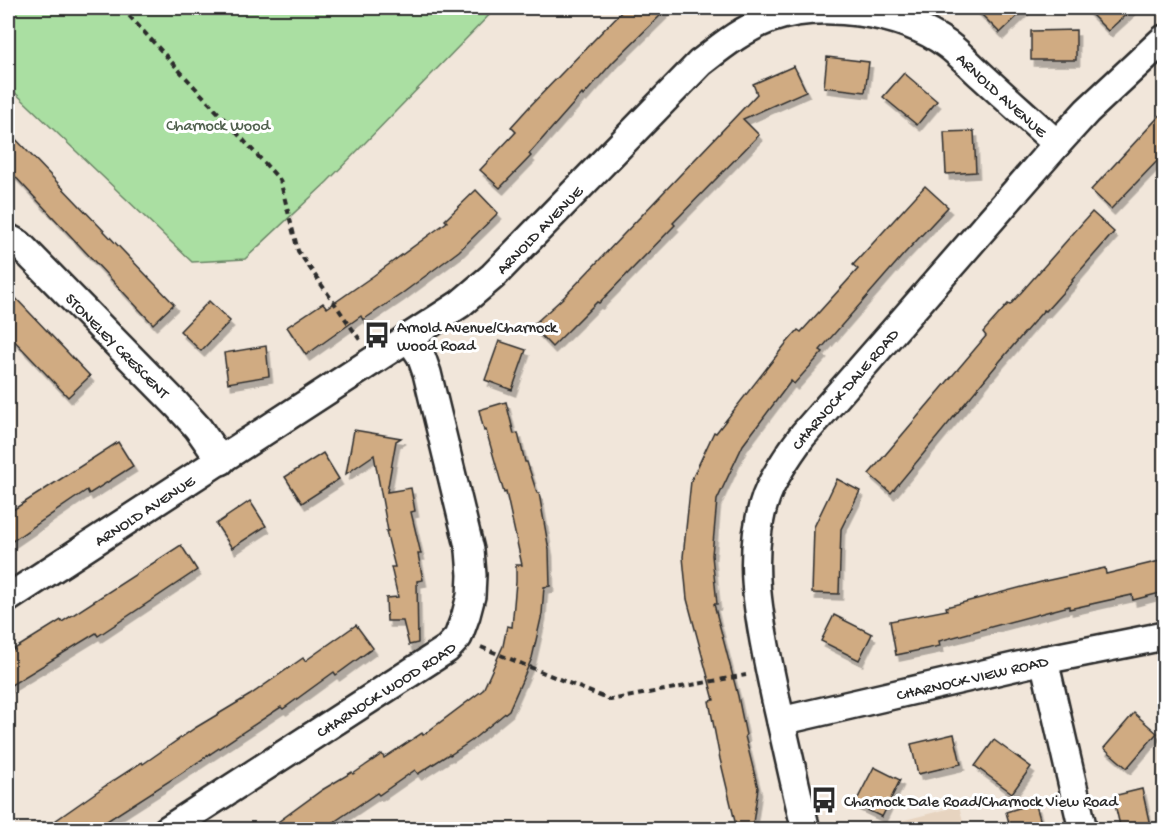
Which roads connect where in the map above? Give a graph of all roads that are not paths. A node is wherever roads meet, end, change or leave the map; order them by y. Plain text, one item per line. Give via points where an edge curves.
1 (1164, 39) edge
2 (1057, 144) junction
3 (8, 238) edge
4 (408, 337) junction
5 (221, 461) junction
6 (8, 598) edge
7 (1164, 636) edge
8 (1044, 660) junction
9 (781, 721) junction
10 (167, 830) edge
11 (806, 830) edge
12 (1083, 830) edge

1 - 2 street, CHARNOCK DALE ROAD
2 - 4 street, ARNOLD AVENUE via 948,45 916,26 837,9 799,10 769,19 733,37 700,63 493,276 460,304
2 - 9 street, CHARNOCK DALE ROAD via 780,466 758,531 756,579
3 - 5 street, STONELEY CRESCENT via 19,244 177,405
4 - 5 street, ARNOLD AVENUE
4 - 10 street, CHARNOCK WOOD ROAD via 427,373 470,550 471,596 458,637 447,649
5 - 6 street, ARNOLD AVENUE
7 - 8 street, CHARNOCK VIEW ROAD
8 - 9 street, CHARNOCK VIEW ROAD
8 - 12 street
9 - 11 street, CHARNOCK DALE ROAD

